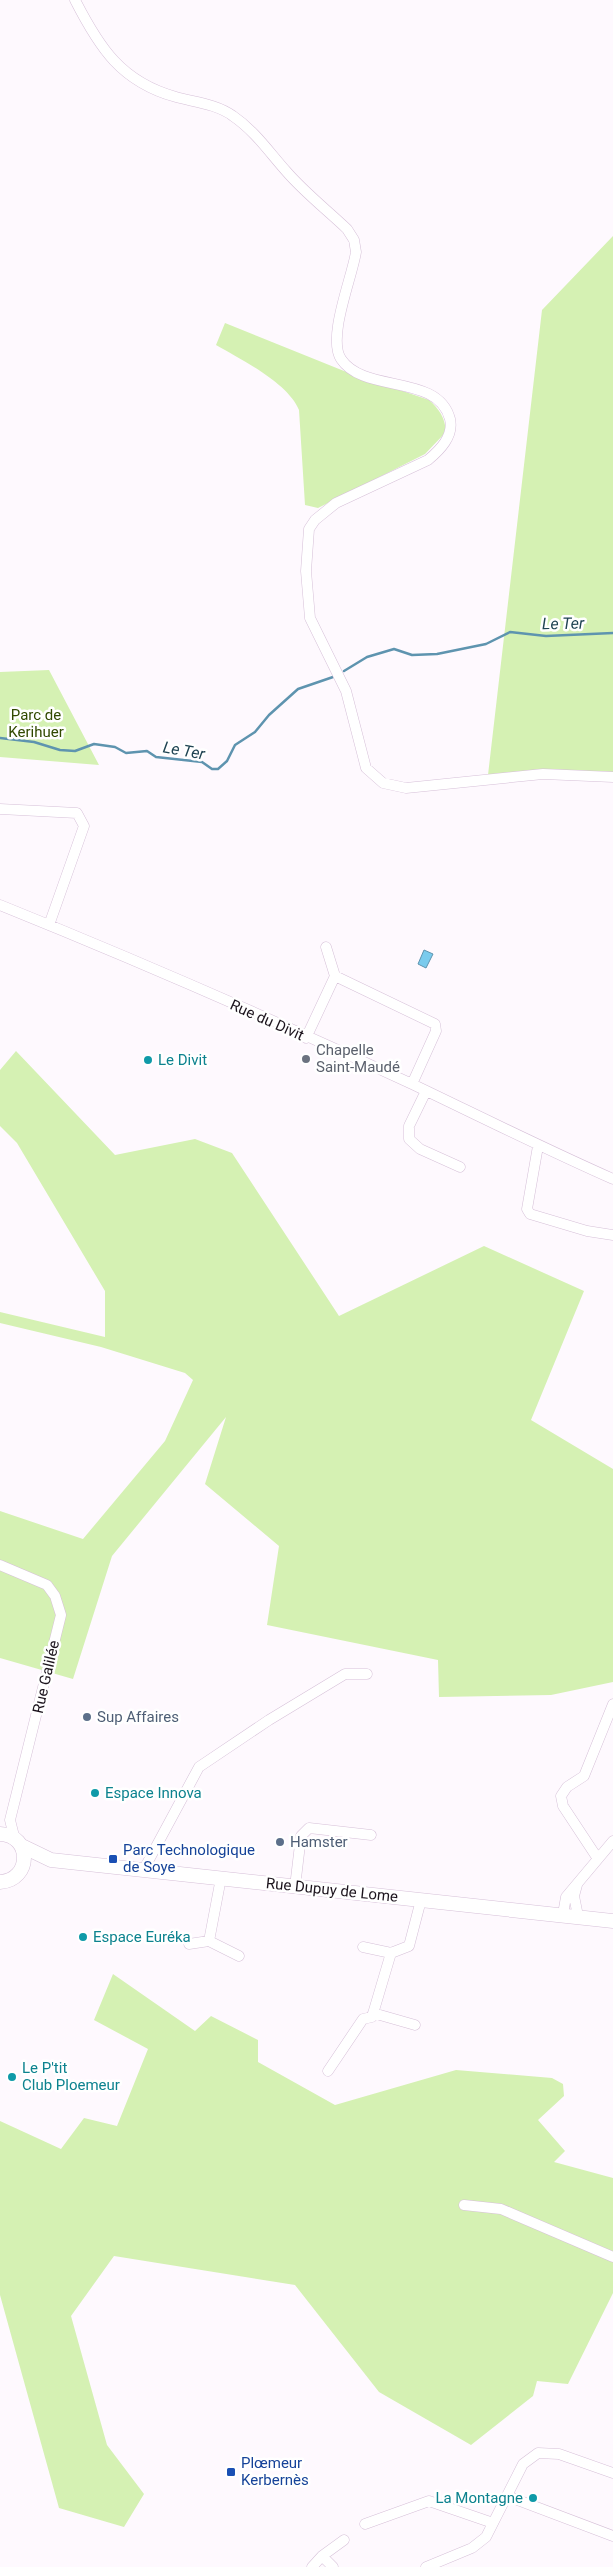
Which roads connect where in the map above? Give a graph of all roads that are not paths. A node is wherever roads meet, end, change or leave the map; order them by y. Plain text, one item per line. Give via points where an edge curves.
1 (75, 0) edge
2 (613, 777) edge
3 (0, 809) edge
4 (0, 905) edge
5 (49, 925) junction
6 (326, 946) dead end
7 (335, 976) junction
8 (306, 1038) junction
9 (412, 1084) junction
10 (426, 1091) junction
11 (538, 1146) junction
12 (460, 1167) dead end
13 (613, 1179) edge
14 (613, 1235) edge
15 (0, 1565) edge
16 (367, 1674) dead end
17 (613, 1704) edge
18 (10, 1820) junction
19 (371, 1835) dead end
20 (9, 1836) edge
21 (613, 1841) edge
22 (598, 1859) junction
23 (51, 1860) junction
24 (23, 1868) junction
25 (144, 1869) junction
26 (220, 1878) junction
27 (1, 1883) edge
28 (578, 1884) junction
29 (295, 1887) junction
30 (422, 1900) junction
31 (563, 1914) junction
32 (578, 1916) junction
33 (613, 1921) edge
34 (210, 1940) junction
35 (188, 1944) dead end
36 (363, 1947) dead end
37 (391, 1953) junction
38 (239, 1956) dead end
39 (373, 2013) junction
40 (415, 2026) dead end
41 (328, 2071) dead end
42 (464, 2205) dead end
43 (613, 2257) edge
44 (613, 2473) edge
45 (507, 2496) junction
46 (493, 2523) junction
47 (365, 2524) dead end
48 (613, 2536) edge
49 (344, 2540) dead end
50 (322, 2556) junction
51 (312, 2567) edge
52 (333, 2567) edge
53 (426, 2567) edge

1 - 2 street via 106,53 122,71 158,91 232,114 347,229 354,240 356,252 338,329 336,347 342,360 357,373 426,392 445,406 450,430 441,449 428,460 336,504 315,520 310,529 306,570 310,618 346,691 366,768 383,783 406,788 543,774
3 - 5 street via 77,813 84,826
4 - 5 street, Rue du Divit
5 - 8 street, Rue du Divit via 165,972
6 - 7 street
7 - 8 street
7 - 9 street via 434,1024 436,1031
8 - 9 street, Rue du Divit
9 - 10 street, Rue du Divit
10 - 11 street, Rue du Divit
10 - 12 street via 409,1126 409,1139 420,1148
11 - 13 street, Rue du Divit
11 - 14 street via 527,1209 530,1214 586,1231
15 - 18 street, Rue Galilée via 47,1585 55,1596 61,1615
16 - 25 street via 345,1674 199,1766
17 - 22 street via 584,1776 567,1787 561,1796 563,1806
18 - 20 street, Rue Galilée
18 - 20 street
19 - 29 street via 309,1828 301,1836
20 - 23 street, Rue Dupuy de Lome
20 - 24 street via 25,1856
21 - 22 street
22 - 28 street
23 - 24 street, Rue Dupuy de Lome
23 - 25 street, Rue Dupuy de Lome
24 - 27 street, Rue Dupuy de Lome via 15,1877
25 - 26 street, Rue Dupuy de Lome
26 - 29 street, Rue Dupuy de Lome
26 - 34 street
28 - 31 street via 566,1897
28 - 32 street via 574,1896
29 - 30 street, Rue Dupuy de Lome
30 - 31 street, Rue Dupuy de Lome
30 - 37 street via 409,1946
31 - 32 street, Rue Dupuy de Lome
32 - 33 street, Rue Dupuy de Lome
34 - 35 street
34 - 38 street
36 - 37 street
37 - 39 street
39 - 40 street
39 - 41 street via 372,2017 363,2019
42 - 43 street via 501,2209
44 - 45 street via 559,2454 538,2452 523,2464
45 - 46 street
45 - 48 street
46 - 47 street via 429,2501
46 - 53 street via 486,2537 472,2548
49 - 50 street
50 - 51 street
50 - 52 street

